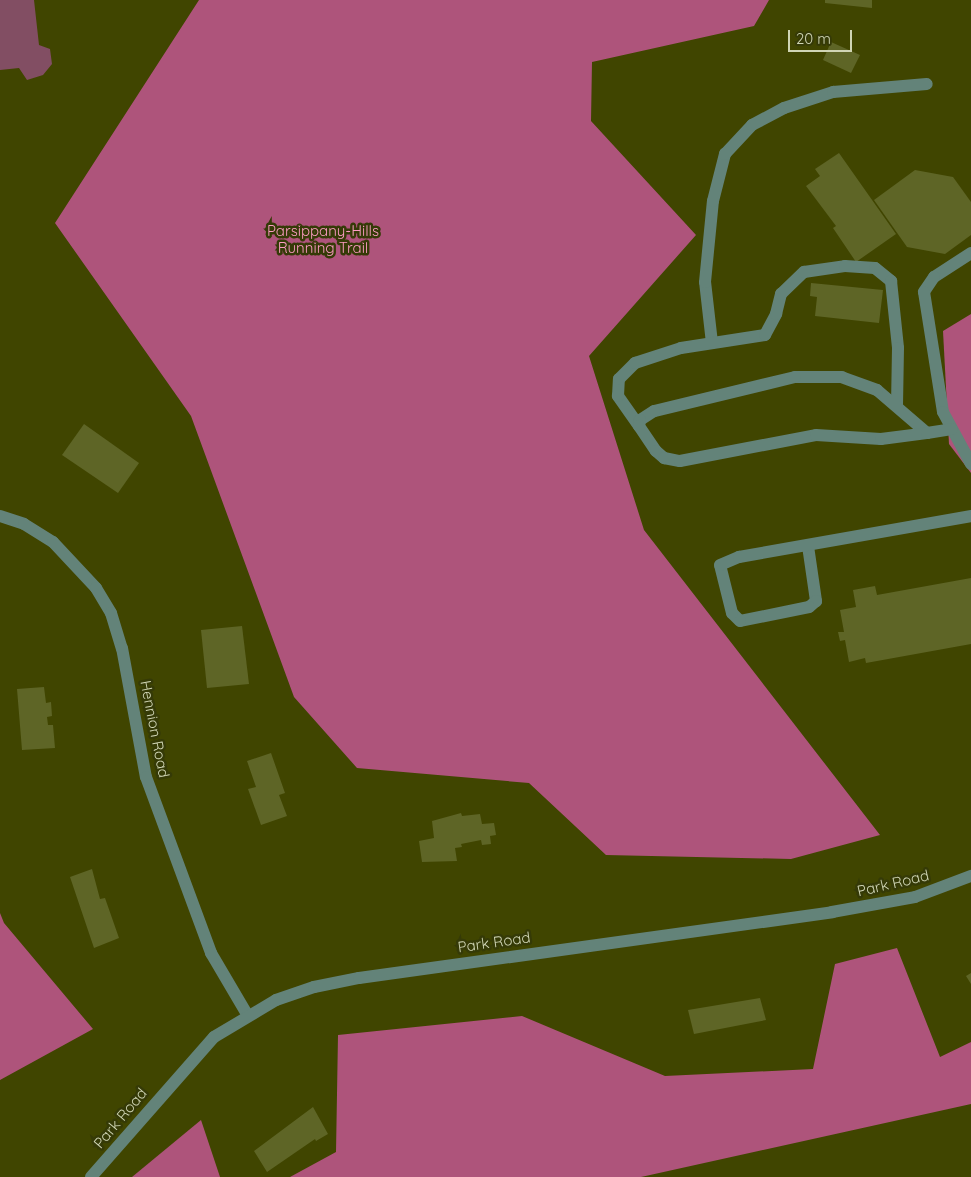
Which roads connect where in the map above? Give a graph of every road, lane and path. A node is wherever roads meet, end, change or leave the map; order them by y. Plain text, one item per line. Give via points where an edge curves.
1 (926, 84) dead end
2 (971, 253) edge
3 (712, 343) junction
4 (897, 405) junction
5 (639, 426) junction
6 (952, 429) junction
7 (927, 432) junction
8 (971, 464) edge
9 (0, 516) edge
10 (971, 516) edge
11 (808, 546) junction
12 (971, 876) edge
13 (247, 1014) junction
14 (91, 1177) edge

1 - 3 street via 833,92 784,108 752,124 725,154 713,201 705,282
2 - 6 street via 934,277 924,292 943,412
3 - 4 street via 764,335 776,314 782,294 804,272 845,266 875,268 892,281 898,348
3 - 5 street via 681,348 635,363 619,379 618,396
4 - 5 street via 877,390 842,377 795,377 654,411 640,420
4 - 7 street
5 - 7 street via 664,458 680,461 816,435 881,439
6 - 7 street
6 - 8 street
9 - 13 street, Hennion Road via 24,524 53,542 96,588 111,613 122,648 146,777 211,954
10 - 11 street
11 - 11 street via 739,557 720,565 732,613 740,621 809,607 816,601
12 - 13 street, Park Road via 915,897 832,912 359,978 314,987
13 - 14 street, Park Road via 214,1037

